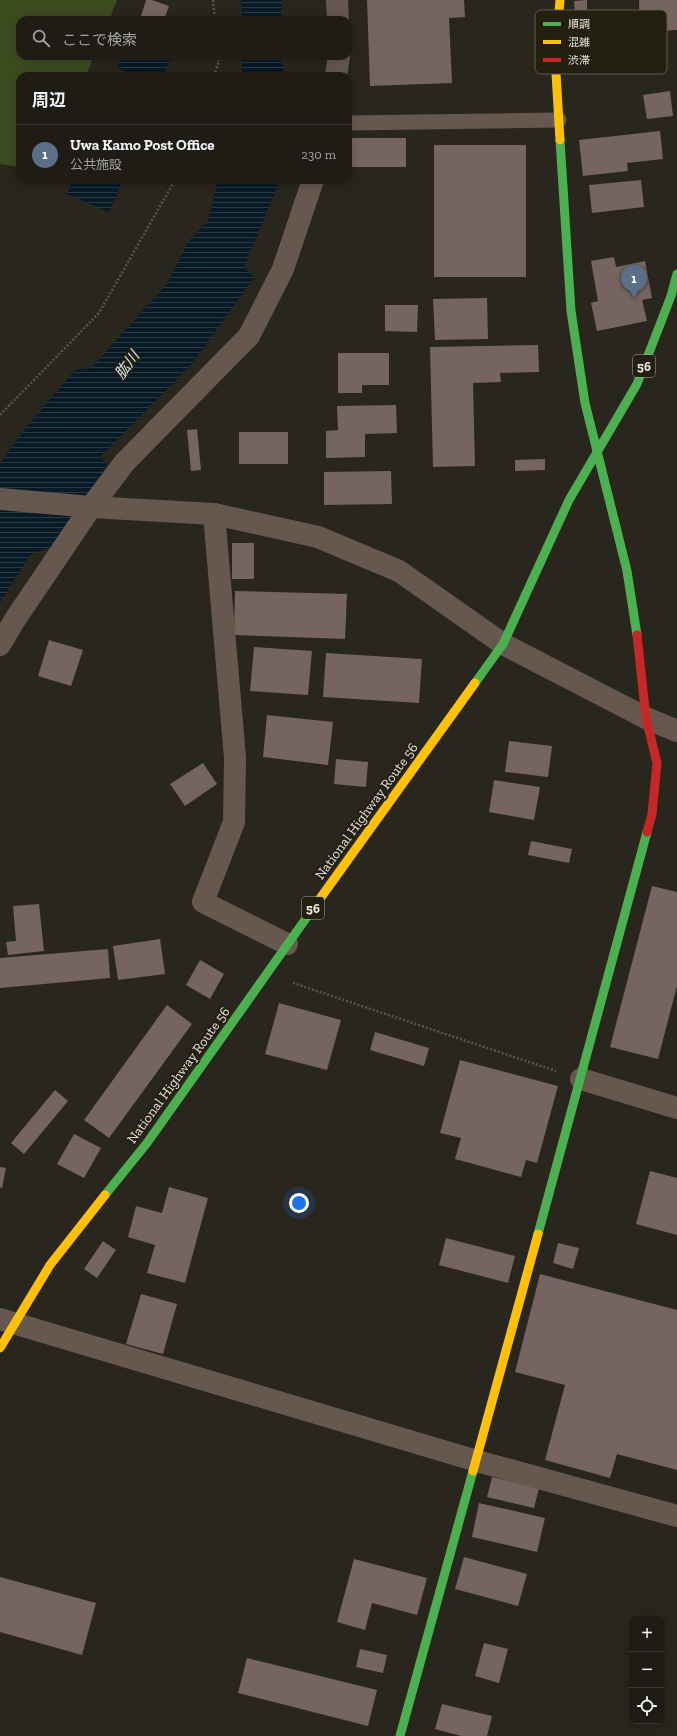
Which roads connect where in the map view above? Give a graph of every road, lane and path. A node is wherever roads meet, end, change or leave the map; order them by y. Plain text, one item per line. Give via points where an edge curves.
1 (213, 0) edge
2 (336, 0) edge
3 (560, 0) edge
4 (559, 10) edge
5 (215, 16) edge
6 (338, 16) edge
7 (219, 60) edge
8 (338, 60) edge
9 (215, 72) edge
10 (337, 72) edge
11 (556, 74) edge
12 (559, 120) junction
13 (352, 123) edge
14 (173, 184) edge
15 (312, 184) edge
16 (677, 274) edge
17 (0, 415) edge
18 (598, 451) junction
19 (0, 499) edge
20 (88, 507) junction
21 (214, 514) junction
22 (503, 644) junction
23 (0, 645) edge
24 (646, 718) junction
25 (677, 731) edge
26 (287, 944) junction
27 (268, 974) junction
28 (581, 1079) junction
29 (677, 1108) edge
30 (8, 1322) edge
31 (0, 1348) edge
32 (477, 1461) junction
33 (677, 1516) edge
34 (400, 1736) edge

1 - 5 path
2 - 6 street
3 - 4 main road
7 - 9 path
8 - 10 street
11 - 12 main road
12 - 13 lane
12 - 18 main road via 571,311 585,404
14 - 17 path via 99,313
15 - 20 street via 283,269 249,336 125,462
16 - 18 main road, National Highway Route 56 / 56 via 672,296 637,384
18 - 22 main road, National Highway Route 56 / 56 via 569,500
18 - 24 main road via 627,571 640,655
19 - 20 street
20 - 21 street
20 - 23 street
21 - 22 street via 318,537 399,571
21 - 26 street via 235,758 234,822 203,902
22 - 24 street
22 - 26 main road, National Highway Route 56 / 56
24 - 25 street
24 - 28 main road via 657,763 652,814
26 - 27 main road, National Highway Route 56 / 56
27 - 28 path
27 - 30 main road, National Highway Route 56 / 56 via 147,1143
28 - 29 street
28 - 32 main road
30 - 31 main road, National Highway Route 56 / 56
30 - 32 street
32 - 33 street
32 - 34 main road

